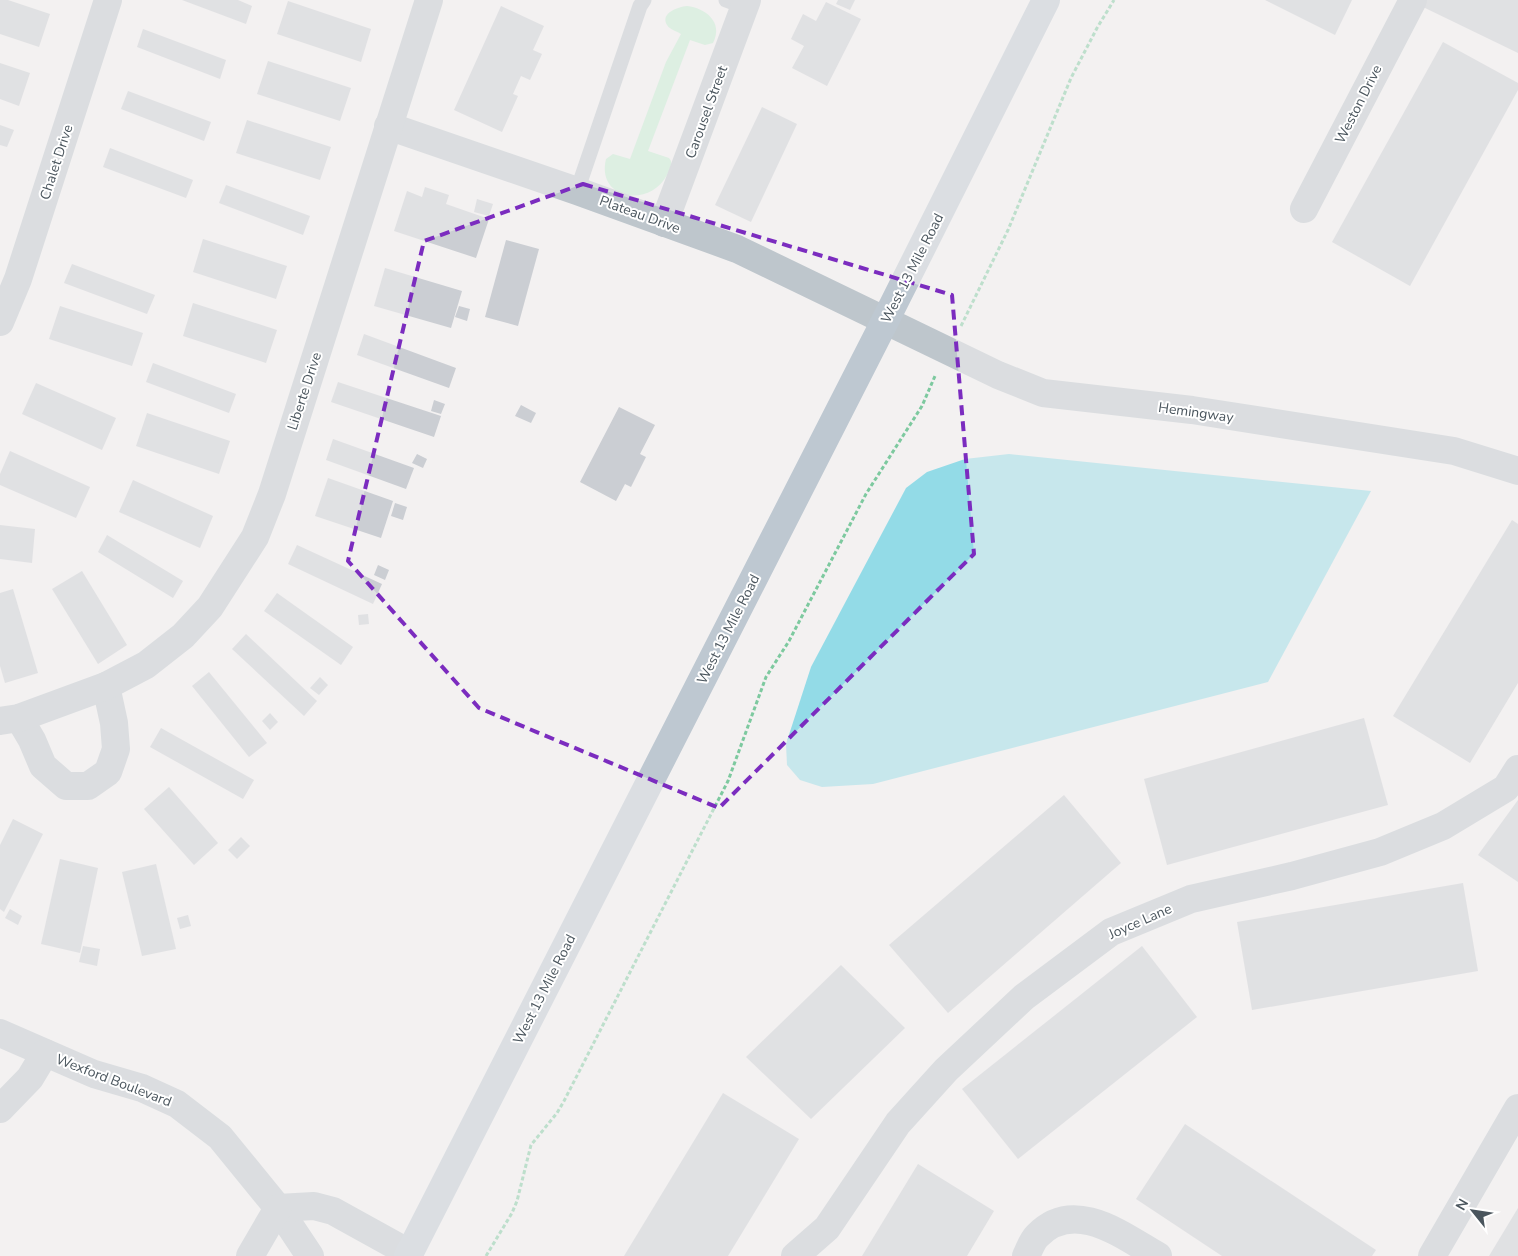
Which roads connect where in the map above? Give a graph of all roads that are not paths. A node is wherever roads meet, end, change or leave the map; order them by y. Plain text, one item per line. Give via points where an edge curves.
1 (108, 0) edge
2 (429, 0) edge
3 (644, 0) edge
4 (1046, 0) edge
5 (1413, 0) edge
6 (739, 2) edge
7 (388, 126) junction
8 (577, 191) junction
9 (1304, 209) dead end
10 (664, 223) junction
11 (885, 321) junction
12 (0, 322) edge
13 (1518, 471) edge
14 (106, 686) junction
15 (9, 719) edge
16 (1518, 770) edge
17 (0, 1033) edge
18 (45, 1053) junction
19 (1518, 1108) edge
20 (0, 1109) edge
21 (278, 1208) junction
22 (827, 1228) junction
23 (409, 1255) edge
24 (250, 1256) edge
25 (310, 1256) edge
26 (795, 1256) edge
27 (821, 1256) edge
28 (1026, 1256) edge
29 (1158, 1256) edge
30 (1432, 1256) edge

1 - 12 street, Chalet Drive via 18,279
2 - 7 street, Liberte Drive
3 - 8 lane
4 - 11 street, West 13 Mile Road
5 - 9 street, Weston Drive
6 - 10 street, Carousel Street
7 - 8 street, Plateau Drive
7 - 14 street, Liberte Drive via 272,494 255,536 210,607 183,636 146,665
8 - 10 street, Plateau Drive
10 - 11 street, Plateau Drive via 737,249
11 - 13 street, Hemingway via 1043,393 1192,410 1454,450
11 - 23 street, West 13 Mile Road
14 - 15 street, Liberte Drive
14 - 15 street via 116,749 108,772 88,786 66,786 43,766 32,740
16 - 22 street, Joyce Lane via 1506,788 1443,826 1380,852 1191,899 1111,932 1024,997 946,1070 898,1123
17 - 18 street, Wexford Boulevard
18 - 20 street via 30,1078
18 - 21 street, Wexford Boulevard via 177,1104 220,1138
19 - 30 street
21 - 23 street via 314,1206 333,1212
21 - 24 street
21 - 25 street, Wexford Boulevard
22 - 26 street, Joyce Lane
22 - 27 street, Joyce Lane
28 - 29 street via 1036,1237 1053,1224 1074,1218 1104,1225

